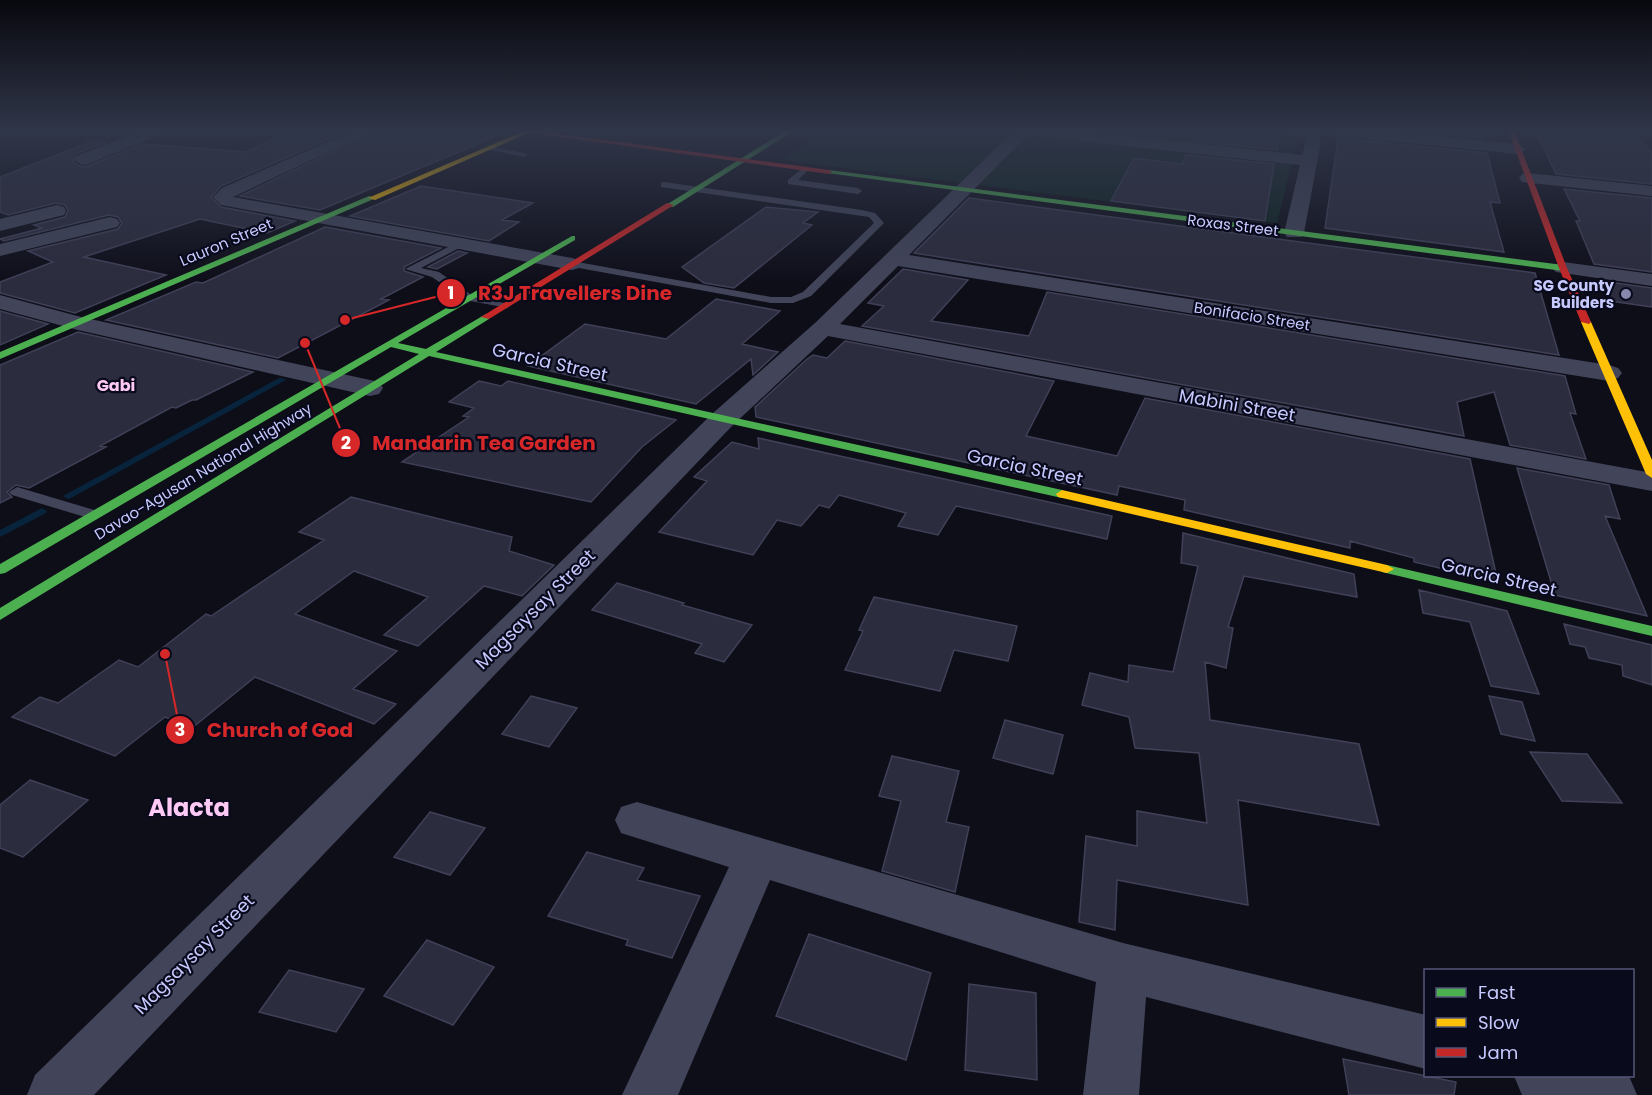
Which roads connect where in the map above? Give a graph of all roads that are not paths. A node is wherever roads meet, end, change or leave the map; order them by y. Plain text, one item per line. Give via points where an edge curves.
1 (253, 181) edge
2 (412, 181) edge
3 (670, 181) edge
4 (707, 181) edge
5 (792, 181) edge
6 (897, 181) edge
7 (973, 181) edge
8 (1305, 181) edge
9 (1529, 181) edge
10 (1560, 181) edge
11 (659, 188) joint
12 (694, 189) junction
13 (964, 190) junction
14 (1652, 190) edge
15 (858, 191) dead end
16 (57, 211) dead end
17 (324, 218) junction
18 (110, 223) dead end
19 (0, 225) edge
20 (587, 230) dead end
21 (1294, 233) junction
22 (462, 244) junction
23 (0, 250) edge
24 (538, 258) junction
25 (894, 259) junction
26 (572, 264) junction
27 (1563, 268) junction
28 (1652, 280) edge
29 (469, 298) junction
30 (0, 302) edge
31 (504, 306) junction
32 (78, 323) junction
33 (823, 328) junction
34 (388, 344) junction
35 (427, 353) junction
36 (0, 356) edge
37 (1609, 373) junction
38 (330, 378) junction
39 (370, 388) junction
40 (722, 420) junction
41 (1652, 474) edge
42 (1652, 482) edge
43 (17, 492) dead end
44 (95, 515) junction
45 (0, 570) edge
46 (0, 615) edge
47 (1652, 631) edge
48 (637, 820) dead end
49 (757, 856) junction
50 (1123, 967) junction
51 (1424, 1042) edge
52 (1546, 1077) edge
53 (55, 1095) edge
54 (651, 1095) edge
55 (1111, 1095) edge
56 (1609, 1095) edge

1 - 17 street via 222,197
2 - 17 main road, Lauron Street
3 - 11 main road
4 - 12 main road, Davao-Agusan National Highway
5 - 15 lane
6 - 13 main road, Roxas Street
7 - 13 street, Magsaysay Street
8 - 21 street
9 - 27 main road
10 - 14 street
11 - 12 lane
12 - 26 main road, Davao-Agusan National Highway
12 - 26 lane via 862,213 872,215 879,223 807,294 793,300 771,300
13 - 21 main road, Roxas Street
13 - 25 street, Magsaysay Street
16 - 19 street
17 - 22 street
17 - 32 main road, Lauron Street
18 - 23 street
20 - 24 main road, Davao-Agusan National Highway
21 - 27 main road, Roxas Street
22 - 24 street
22 - 29 lane via 410,269 435,274
24 - 26 street
24 - 29 main road, Davao-Agusan National Highway
25 - 33 street, Magsaysay Street
25 - 37 street, Bonifacio Street
26 - 31 main road, Davao-Agusan National Highway
27 - 28 street, Roxas Street
27 - 37 main road
29 - 31 lane
29 - 34 main road, Davao-Agusan National Highway
30 - 32 street
31 - 35 main road, Davao-Agusan National Highway
32 - 36 main road, Lauron Street
32 - 38 street
33 - 40 street, Magsaysay Street
33 - 42 street, Mabini Street
34 - 35 main road, Garcia Street
34 - 38 main road, Davao-Agusan National Highway
35 - 39 main road, Davao-Agusan National Highway
35 - 40 main road, Garcia Street
37 - 41 main road
38 - 39 street
38 - 44 main road, Davao-Agusan National Highway
39 - 46 main road, Davao-Agusan National Highway
40 - 47 main road, Garcia Street via 1103,502
40 - 53 street, Magsaysay Street
43 - 44 lane
44 - 45 main road, Davao-Agusan National Highway
48 - 49 street
49 - 50 street
49 - 54 street
50 - 51 street
50 - 55 street
52 - 56 street

